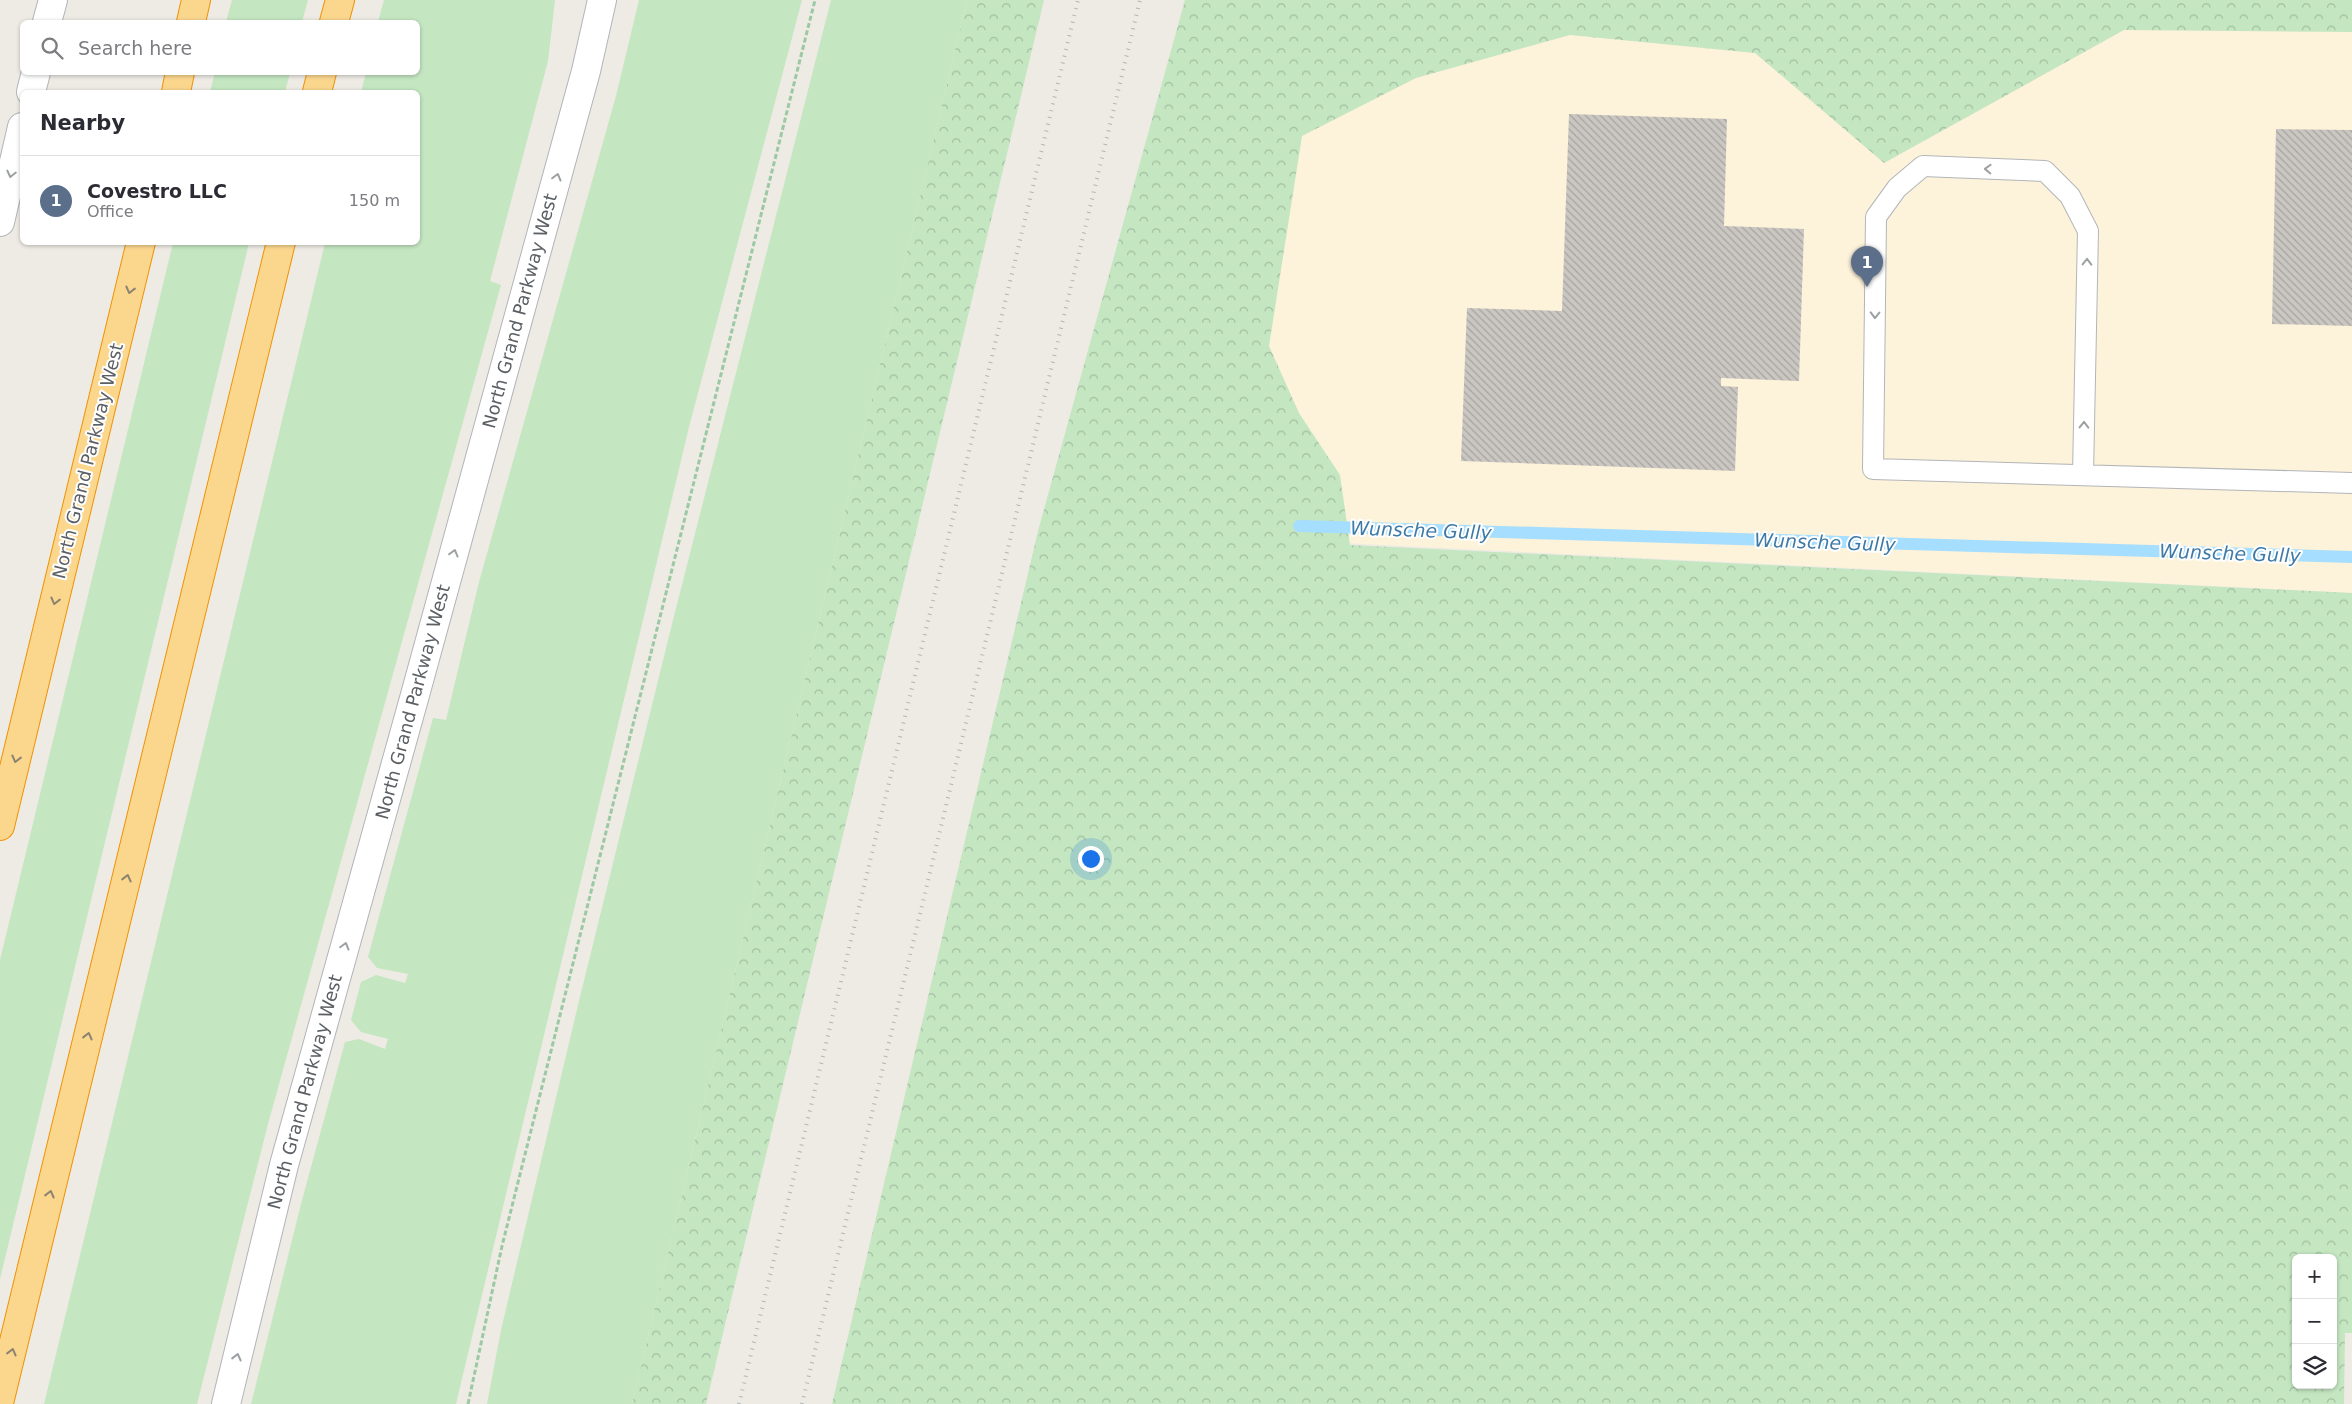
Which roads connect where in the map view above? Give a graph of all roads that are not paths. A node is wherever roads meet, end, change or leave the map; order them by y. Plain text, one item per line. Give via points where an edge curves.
1 (53, 0) edge
2 (196, 0) edge
3 (340, 0) edge
4 (602, 0) edge
5 (48, 20) edge
6 (191, 20) edge
7 (335, 20) edge
8 (35, 75) edge
9 (179, 75) edge
10 (321, 75) edge
11 (32, 90) edge
12 (176, 90) edge
13 (318, 90) edge
14 (20, 136) edge
15 (0, 222) edge
16 (140, 245) edge
17 (280, 245) edge
18 (2083, 474) junction
19 (2352, 483) edge
20 (0, 826) edge
21 (0, 1400) edge
22 (226, 1404) edge

1 - 5 main road
2 - 6 highway
3 - 7 highway
22 -> 4 main road, North Grand Parkway West via 284,1165 586,71
8 - 11 main road
9 - 12 highway
10 - 13 highway
14 -> 15 main road
16 -> 20 highway, North Grand Parkway West
21 -> 17 highway
18 -> 18 lane via 2088,231 2070,196 2046,171 1923,166 1897,188 1876,218 1873,469
18 - 19 lane

